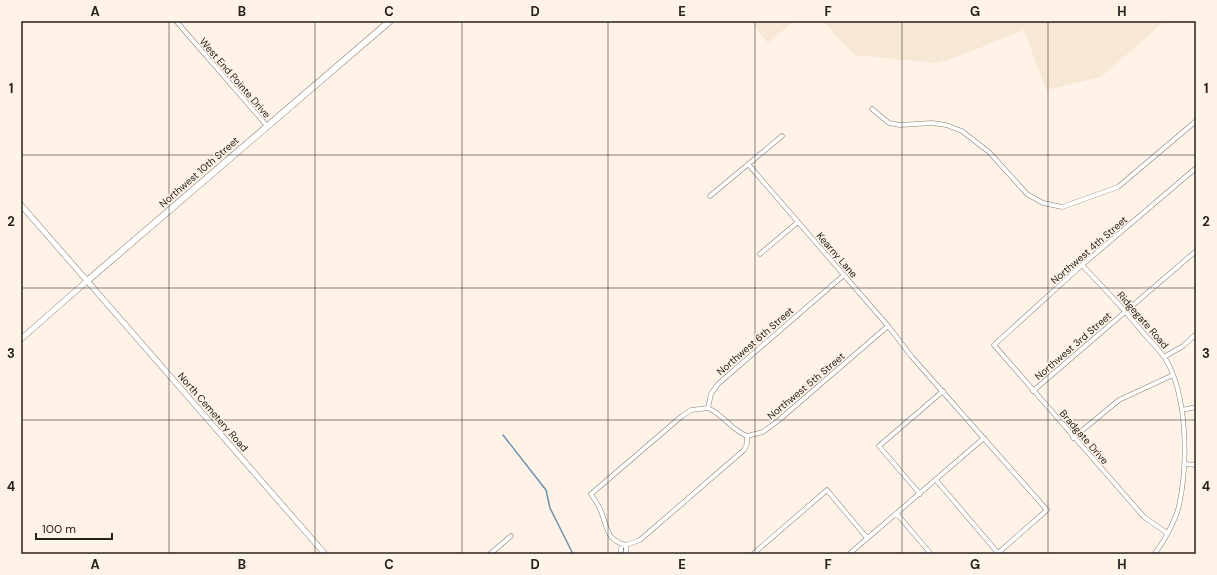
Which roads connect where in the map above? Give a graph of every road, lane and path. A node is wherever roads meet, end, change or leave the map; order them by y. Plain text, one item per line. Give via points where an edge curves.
1 (176, 21) edge
2 (390, 21) edge
3 (872, 109) dead end
4 (1196, 121) edge
5 (268, 126) junction
6 (782, 136) dead end
7 (748, 164) junction
8 (1196, 168) edge
9 (710, 196) dead end
10 (21, 205) edge
11 (798, 222) junction
12 (1196, 251) edge
13 (760, 254) dead end
14 (1082, 265) junction
15 (844, 275) junction
16 (87, 281) junction
17 (1126, 311) junction
18 (888, 326) junction
19 (1196, 334) edge
20 (21, 339) edge
21 (994, 345) joint
22 (1164, 358) junction
23 (1173, 375) junction
24 (943, 391) junction
25 (1033, 391) junction
26 (1196, 407) edge
27 (708, 408) junction
28 (1182, 410) junction
29 (747, 436) junction
30 (984, 438) junction
31 (1073, 438) junction
32 (1184, 464) junction
33 (1196, 465) edge
34 (936, 480) junction
35 (920, 494) junction
36 (897, 514) junction
37 (1167, 533) junction
38 (512, 536) dead end
39 (867, 538) junction
40 (624, 545) junction
41 (998, 553) edge
42 (325, 554) edge
43 (490, 554) edge
44 (620, 554) edge
45 (626, 554) edge
46 (753, 554) edge
47 (849, 554) edge
48 (931, 554) edge
49 (1154, 554) edge

1 - 5 street, West End Pointe Drive
2 - 5 main road, Northwest 10th Street
3 - 4 street via 888,123 932,123 962,131 989,152 1026,194 1043,203 1062,207 1118,187
5 - 16 main road, Northwest 10th Street
6 - 7 street
7 - 9 street
7 - 11 street, Kearny Lane
8 - 14 street, Northwest 4th Street
10 - 16 street, North Cemetery Road
11 - 13 street
11 - 15 street, Kearny Lane
12 - 17 street, Northwest 3rd Street
14 - 17 street, Ridgegate Road
14 - 21 street, Northwest 4th Street
15 - 18 street, Kearny Lane
15 - 27 street, Northwest 6th Street via 718,384 711,394
16 - 20 street, Northwest 10th Street
16 - 42 street, North Cemetery Road
17 - 22 street, Ridgegate Road
17 - 25 street, Northwest 3rd Street
18 - 24 street, Kearny Lane
18 - 29 street, Northwest 5th Street via 779,420 763,432
19 - 22 street
21 - 25 street, Bradgate Drive
22 - 23 street, Ridgegate Road
23 - 28 street, Ridgegate Road
23 - 31 street via 1119,400
24 - 30 street, Kearny Lane
24 - 35 street via 879,446
25 - 31 street, Bradgate Drive
26 - 28 street
27 - 29 street
27 - 40 street via 691,410 682,416 592,494 602,514 606,530
28 - 32 street, Ridgegate Road
29 - 40 street via 744,450 640,540
30 - 34 street
30 - 41 street, Kearny Lane via 1047,510
31 - 37 street, Bradgate Drive via 1144,517
32 - 33 street
32 - 37 street, Ridgegate Road via 1179,507
34 - 35 street
34 - 41 street
35 - 36 street
36 - 39 street
36 - 48 street
37 - 49 street, Ridgegate Road
38 - 43 street
39 - 46 street via 827,490
39 - 47 street
40 - 44 street
40 - 45 street

